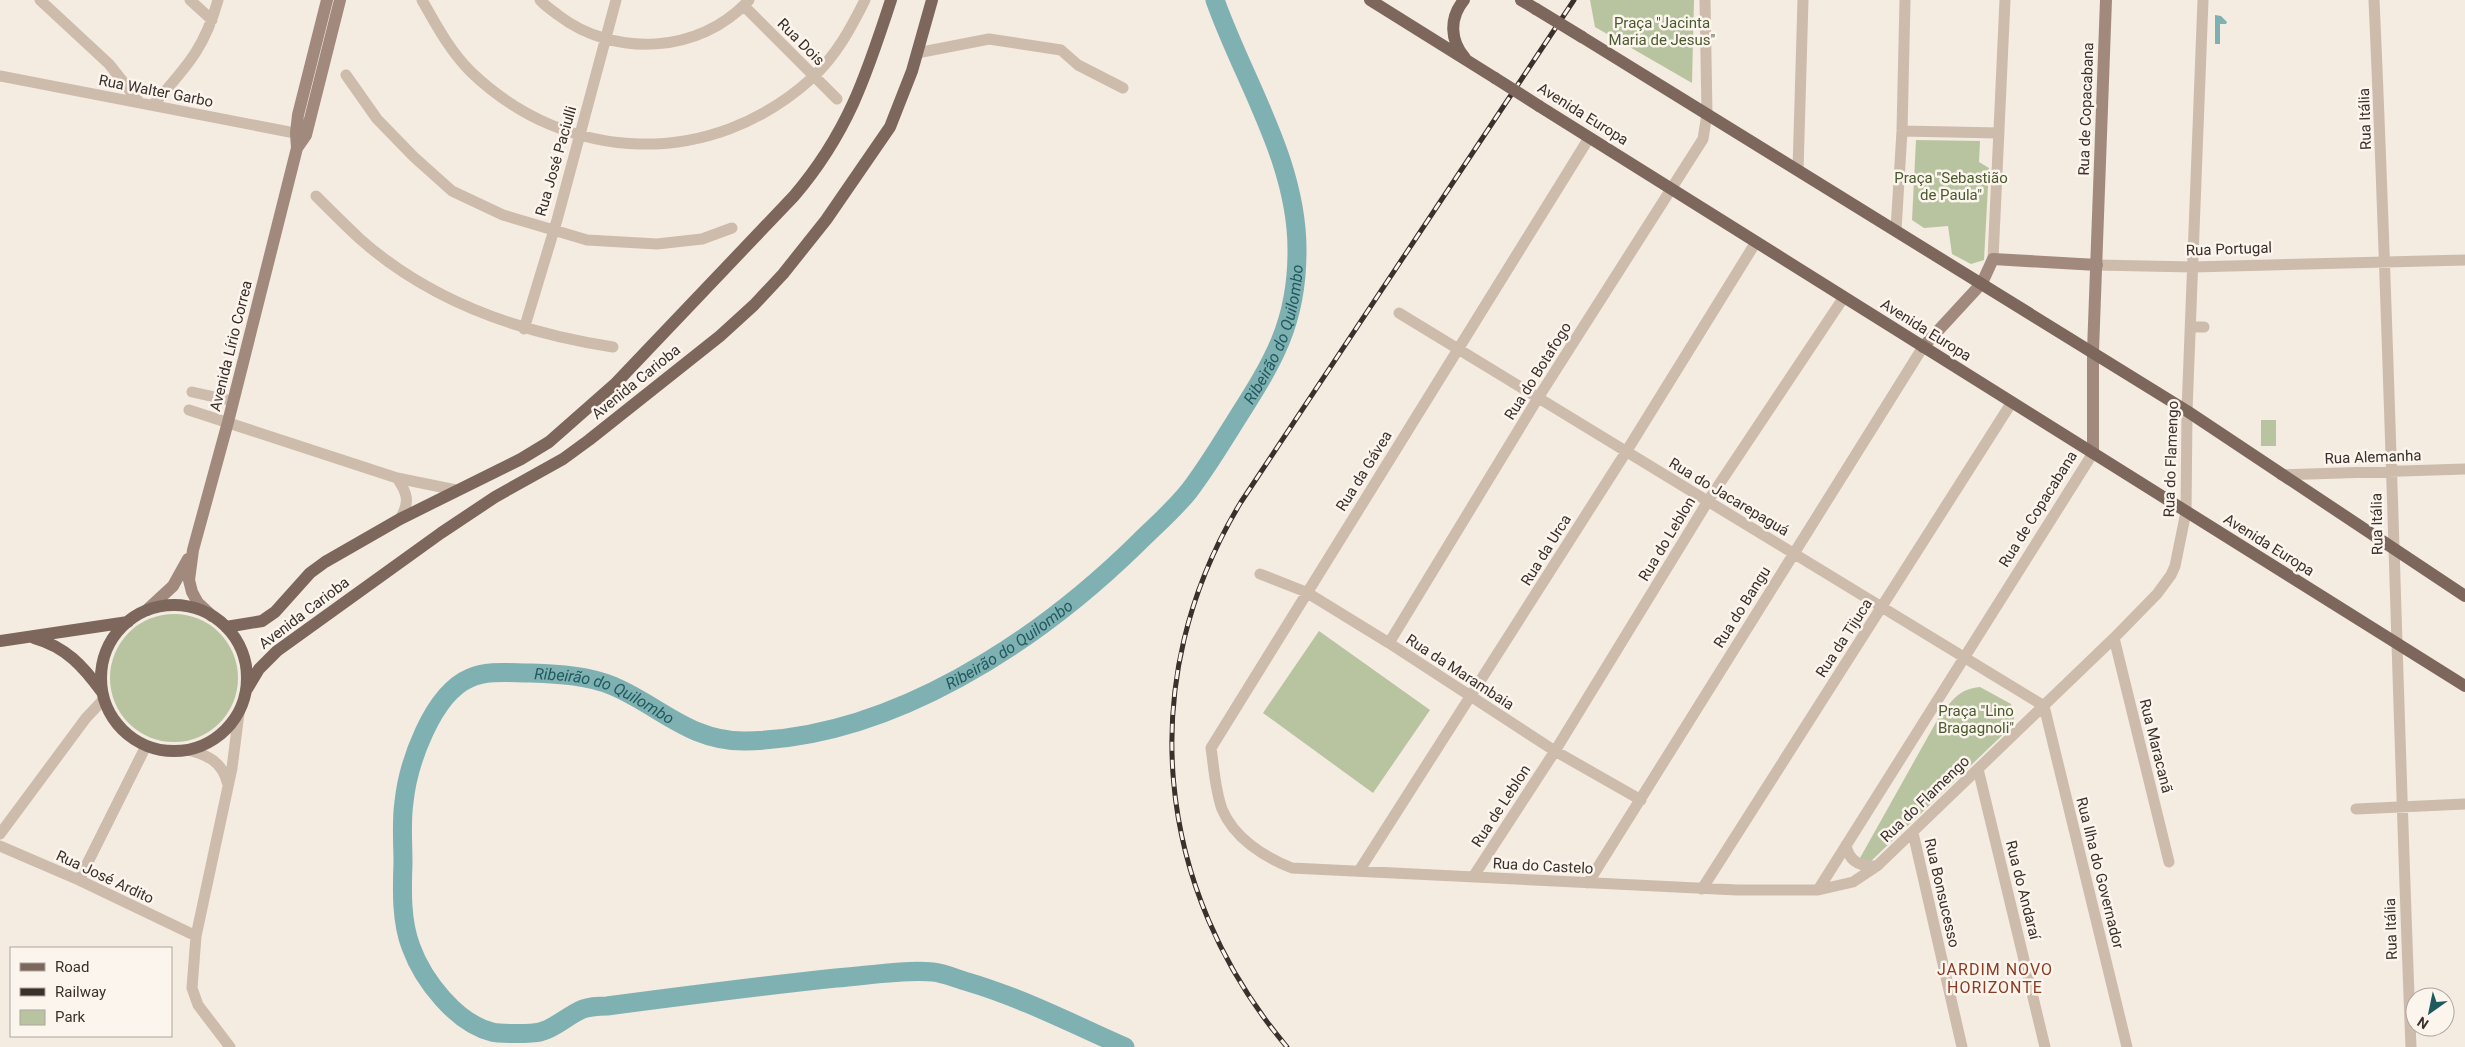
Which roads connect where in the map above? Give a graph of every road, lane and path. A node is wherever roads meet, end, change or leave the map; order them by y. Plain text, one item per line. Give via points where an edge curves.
1 (40, 0) edge
2 (190, 0) edge
3 (218, 0) edge
4 (327, 0) edge
5 (340, 0) edge
6 (422, 0) edge
7 (540, 0) edge
8 (616, 0) edge
9 (865, 0) edge
10 (891, 0) edge
11 (932, 0) edge
12 (1370, 0) edge
13 (1464, 0) edge
14 (1522, 0) edge
15 (1705, 0) edge
16 (1803, 0) edge
17 (1905, 0) edge
18 (2005, 0) edge
19 (2106, 0) edge
20 (2203, 0) edge
21 (2374, 0) edge
22 (746, 3) edge
23 (212, 20) junction
24 (606, 40) junction
25 (917, 53) junction
26 (1469, 62) junction
27 (346, 75) dead end
28 (0, 76) edge
29 (813, 76) junction
30 (1123, 88) dead end
31 (837, 99) dead end
32 (139, 102) junction
33 (153, 105) junction
34 (1707, 114) junction
35 (1902, 131) junction
36 (1999, 133) junction
37 (301, 134) junction
38 (578, 136) junction
39 (1589, 138) junction
40 (1798, 170) junction
41 (1672, 189) junction
42 (316, 196) dead end
43 (553, 228) junction
44 (732, 228) dead end
45 (1896, 230) junction
46 (1756, 242) junction
47 (1994, 258) junction
48 (2386, 260) junction
49 (2465, 260) edge
50 (2097, 265) junction
51 (2194, 267) junction
52 (1982, 283) junction
53 (1844, 297) junction
54 (1399, 314) dead end
55 (2191, 327) junction
56 (2204, 327) dead end
57 (524, 329) junction
58 (612, 347) dead end
59 (1923, 347) junction
60 (1458, 349) junction
61 (2093, 351) junction
62 (192, 392) dead end
63 (1538, 398) junction
64 (233, 401) junction
65 (2012, 402) junction
66 (189, 410) dead end
67 (2187, 411) junction
68 (228, 422) junction
69 (1626, 452) junction
70 (2093, 453) junction
71 (2465, 469) edge
72 (2391, 471) junction
73 (2282, 475) junction
74 (397, 478) junction
75 (456, 490) junction
76 (1708, 501) junction
77 (2186, 512) junction
78 (400, 519) junction
79 (193, 550) junction
80 (2393, 550) junction
81 (1793, 553) junction
82 (1260, 574) dead end
83 (1306, 592) junction
84 (2465, 596) edge
85 (1882, 607) junction
86 (147, 610) junction
87 (212, 616) junction
88 (128, 622) junction
89 (226, 627) junction
90 (30, 637) junction
91 (2114, 638) junction
92 (0, 641) edge
93 (1388, 643) junction
94 (2395, 643) junction
95 (1964, 657) junction
96 (2465, 686) edge
97 (247, 689) junction
98 (103, 695) junction
99 (1471, 698) junction
100 (2044, 706) junction
101 (239, 713) junction
102 (146, 746) junction
103 (188, 750) junction
104 (1555, 751) junction
105 (1978, 769) junction
106 (228, 784) junction
107 (1642, 800) junction
108 (2465, 804) edge
109 (2401, 808) junction
110 (2356, 810) dead end
111 (1234, 829) joint
112 (1913, 833) junction
113 (0, 834) edge
114 (1846, 845) junction
115 (0, 846) edge
116 (2170, 862) dead end
117 (1877, 866) junction
118 (1359, 872) junction
119 (1473, 877) junction
120 (1862, 878) joint
121 (78, 880) junction
122 (1588, 883) junction
123 (1702, 889) junction
124 (1818, 890) junction
125 (196, 936) junction
126 (230, 1047) edge
127 (1962, 1047) edge
128 (2045, 1047) edge
129 (2127, 1047) edge
130 (2411, 1047) edge

1 - 32 street via 109,64
2 - 23 street
3 - 23 street
4 - 37 main road, Avenida Lírio Correa
5 - 37 main road, Avenida Lírio Correa
6 - 38 street via 443,38 470,71 502,99 538,120
7 - 24 street via 572,25
8 - 24 street, Rua José Paciulli
9 - 29 street via 846,38
10 - 75 main road, Avenida Carioba via 848,118 828,152 794,196 584,414 521,459
11 - 25 main road, Avenida Carioba
12 - 26 main road, Avenida Europa
13 - 26 main road via 1452,28 1458,48
14 - 34 main road, bridge
15 - 34 street, Rua do Botafogo
16 - 40 street
17 - 35 street
18 - 36 street
19 - 50 main road, Rua de Copacabana
20 - 51 street, Rua do Flamengo
21 - 48 street, Rua Itália
22 - 24 street via 720,24 665,44 635,45
22 - 29 street, Rua Dois
23 - 33 street via 205,40 188,65
24 - 38 street, Rua José Paciulli
25 - 30 street via 989,39 1061,50 1078,65
25 - 97 main road, Avenida Carioba via 890,127 826,220 754,305 720,336 563,459 495,497 441,533 283,646 259,669
26 - 39 main road, Avenida Europa, bridge
27 - 43 street via 377,119 452,191 503,215
28 - 32 street, Rua Walter Garbo
29 - 31 street, Rua Dois
29 - 38 street via 781,103 744,124 704,138 662,144 620,144
32 - 33 street, Rua Walter Garbo
33 - 37 street, Rua Walter Garbo
34 - 40 main road
34 - 41 street, Rua do Botafogo via 1703,139
35 - 36 street
35 - 45 street
36 - 47 street
37 - 64 main road, Avenida Lírio Correa
38 - 43 street, Rua José Paciulli
39 - 41 main road, Avenida Europa
39 - 60 street, Rua da Gávea
40 - 45 main road
41 - 46 main road, Avenida Europa
41 - 63 street, Rua do Botafogo
42 - 57 street via 361,240 411,277 466,307
43 - 44 street via 588,240 657,244 702,239
43 - 57 street, Rua José Paciulli
45 - 52 main road
46 - 53 main road, Avenida Europa
46 - 69 street, Rua da Urca
47 - 50 main road, Rua Portugal
47 - 52 main road
48 - 49 street, Rua Portugal
48 - 51 street, Rua Portugal
48 - 72 street, Rua Itália
50 - 51 street, Rua Portugal
50 - 61 main road, Rua de Copacabana
51 - 55 street, Rua do Flamengo
52 - 59 main road
52 - 61 main road
53 - 59 main road, Avenida Europa
53 - 76 street, Rua do Leblon
54 - 60 street, Rua do Jacarepaguá
55 - 56 street
55 - 67 street, Rua do Flamengo
57 - 58 street
59 - 65 main road, Avenida Europa
59 - 81 street, Rua do Bangu
60 - 63 street, Rua do Jacarepaguá
60 - 83 street, Rua da Gávea
61 - 67 main road
61 - 70 main road, Rua de Copacabana
62 - 64 street
63 - 69 street, Rua do Jacarepaguá
63 - 93 street, Rua do Botafogo
64 - 68 main road, Avenida Lírio Correa
65 - 70 main road, Avenida Europa
65 - 85 street, Rua da Tijuca
66 - 68 street
67 - 73 main road
67 - 77 street, Rua do Flamengo
68 - 74 street
68 - 79 main road, Avenida Lírio Correa
69 - 76 street, Rua do Jacarepaguá
69 - 99 street, Rua da Urca
70 - 77 main road, Avenida Europa
70 - 95 street, Rua de Copacabana
71 - 72 street, Rua Alemanha
72 - 73 street, Rua Alemanha
72 - 80 street, Rua Itália
73 - 80 main road
74 - 75 street
74 - 78 street via 408,500
75 - 78 main road, Avenida Carioba
76 - 81 street, Rua do Jacarepaguá
76 - 104 street, Rua do Leblon
77 - 91 street, Rua do Flamengo via 2171,575
77 - 94 main road, Avenida Europa
78 - 89 main road, Avenida Carioba via 318,567 275,612 262,621
79 - 86 main road, Avenida Lírio Correa via 173,586
79 - 87 main road, Avenida Lírio Correa via 189,580 192,592 198,604
80 - 84 main road
80 - 94 street, Rua Itália
81 - 85 street, Rua do Jacarepaguá
81 - 107 street, Rua do Bangu
82 - 83 street, Rua da Marambaia
83 - 93 street, Rua da Marambaia
83 - 111 street, Rua da Gávea via 1211,748 1222,810
85 - 95 street, Rua do Jacarepaguá
85 - 123 street, Rua da Tijuca
86 - 87 main road via 169,605 192,607
86 - 88 main road
87 - 89 main road
88 - 90 main road
88 - 98 main road via 114,636 105,653 101,672
89 - 97 main road via 239,645 244,659
90 - 92 main road
90 - 98 main road via 46,641 70,654
91 - 100 street, Rua do Flamengo
91 - 116 street, Rua Maracanã
93 - 99 street, Rua da Marambaia
94 - 96 main road, Avenida Europa
94 - 109 street, Rua Itália
95 - 100 street, Rua do Jacarepaguá
95 - 114 street, Rua de Copacabana
97 - 101 main road
98 - 102 main road via 110,714 120,727
98 - 113 street
99 - 104 street, Rua da Marambaia
99 - 118 street, Rua da Urca
100 - 105 street, Rua do Flamengo
100 - 129 street, Rua Ilha do Governador
101 - 103 main road via 226,730 209,743
101 - 106 street
102 - 103 main road via 167,751
102 - 121 street
103 - 106 street via 214,760 225,772
104 - 107 street, Rua da Marambaia
104 - 119 street, Rua de Leblon
105 - 112 street, Rua do Flamengo
105 - 128 street, Rua do Andaraí
106 - 125 street
107 - 122 street, Rua do Bangu
108 - 109 street
109 - 110 street
109 - 130 street, Rua Itália
111 - 118 street, Rua do Castelo via 1268,859 1292,868
112 - 117 street, Rua do Flamengo
112 - 127 street, Rua Bonsucesso
114 - 117 street via 1854,861
114 - 124 street, Rua de Copacabana
115 - 121 street, Rua José Ardito
117 - 120 street, Rua do Flamengo
118 - 119 street, Rua do Castelo
119 - 122 street, Rua do Castelo
120 - 124 street, Rua do Castelo
121 - 125 street, Rua José Ardito
122 - 123 street, Rua do Castelo
123 - 124 street, Rua do Castelo
125 - 126 street via 192,988 198,1005

